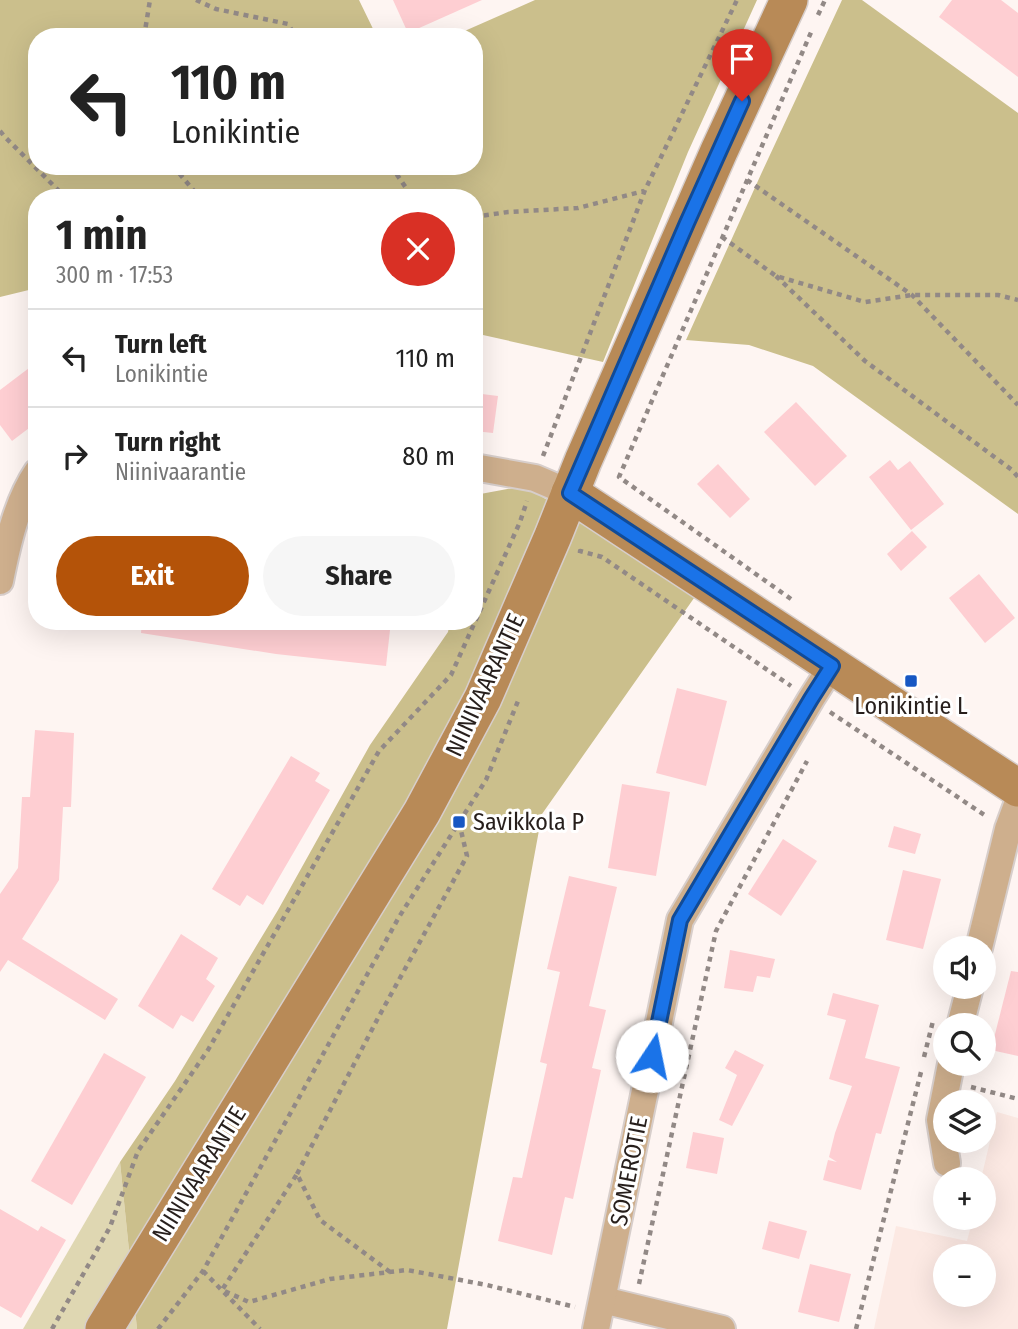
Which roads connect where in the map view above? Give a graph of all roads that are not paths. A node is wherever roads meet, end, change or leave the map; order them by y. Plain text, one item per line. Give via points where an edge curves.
1 (789, 0) edge
2 (483, 469) edge
3 (28, 486) edge
4 (570, 493) junction
5 (0, 582) edge
6 (832, 666) junction
7 (1018, 788) edge
8 (1018, 802) edge
9 (982, 936) edge
10 (949, 1076) edge
11 (947, 1163) dead end
12 (600, 1314) edge
13 (104, 1329) edge
14 (722, 1329) edge

1 - 4 main road, NIINIVAARANTIE
2 - 4 street via 536,478
3 - 5 street
4 - 6 main road
4 - 13 main road, NIINIVAARANTIE via 483,698 422,812
6 - 7 main road
6 - 12 street, SOMEROTIE via 680,920
8 - 9 street via 1007,829
10 - 11 street via 940,1120
12 - 14 street via 634,1307

